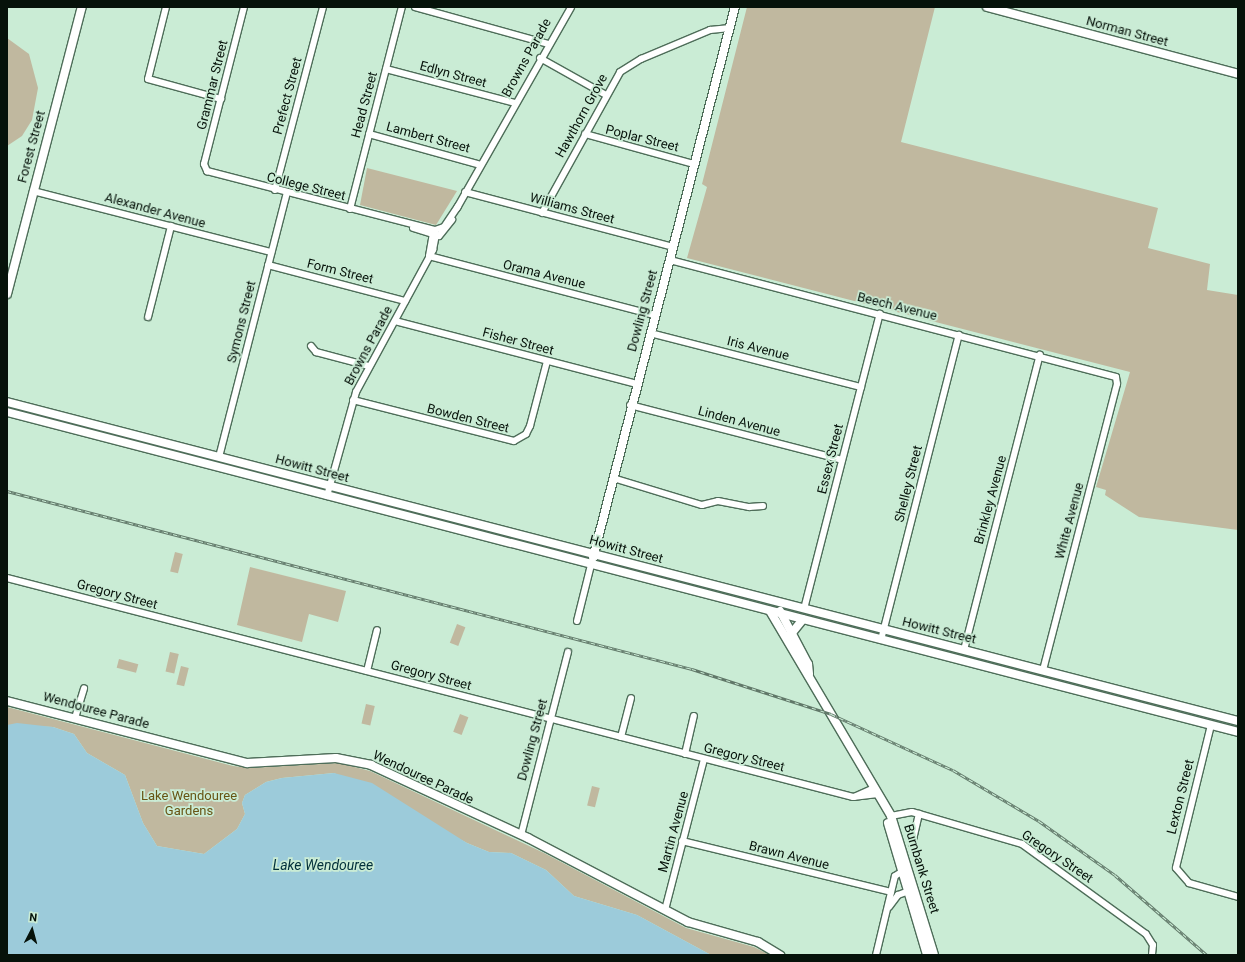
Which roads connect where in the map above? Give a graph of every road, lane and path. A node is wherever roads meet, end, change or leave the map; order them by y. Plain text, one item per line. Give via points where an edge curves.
1 (82, 7) edge
2 (166, 7) edge
3 (244, 7) edge
4 (323, 7) edge
5 (402, 7) edge
6 (415, 7) edge
7 (571, 7) edge
8 (735, 7) edge
9 (987, 7) edge
10 (730, 28) junction
11 (548, 44) junction
12 (540, 58) junction
13 (386, 69) junction
14 (1238, 74) edge
15 (606, 95) junction
16 (220, 99) junction
17 (515, 102) junction
18 (369, 134) junction
19 (584, 134) junction
20 (694, 164) junction
21 (481, 165) junction
22 (204, 169) joint
23 (275, 190) junction
24 (33, 191) junction
25 (466, 192) junction
26 (287, 193) junction
27 (350, 209) junction
28 (542, 213) junction
29 (171, 226) junction
30 (435, 234) junction
31 (673, 247) junction
32 (271, 252) junction
33 (428, 256) junction
34 (670, 260) junction
35 (268, 265) junction
36 (7, 294) edge
37 (405, 301) junction
38 (880, 314) junction
39 (654, 315) junction
40 (148, 317) dead end
41 (395, 321) junction
42 (650, 333) junction
43 (959, 335) junction
44 (311, 346) dead end
45 (1040, 356) junction
46 (547, 361) junction
47 (369, 366) junction
48 (1117, 378) joint
49 (636, 384) junction
50 (861, 387) junction
51 (353, 400) junction
52 (7, 402) edge
53 (630, 405) junction
54 (7, 412) edge
55 (219, 457) junction
56 (842, 460) junction
57 (613, 478) junction
58 (330, 486) junction
59 (327, 496) junction
60 (763, 506) dead end
61 (594, 554) junction
62 (591, 565) junction
63 (7, 578) edge
64 (710, 585) junction
65 (708, 594) junction
66 (778, 603) junction
67 (804, 609) junction
68 (770, 611) junction
69 (778, 617) junction
70 (803, 619) junction
71 (577, 621) dead end
72 (378, 630) dead end
73 (883, 630) junction
74 (791, 634) junction
75 (881, 640) junction
76 (964, 650) junction
77 (568, 652) dead end
78 (1043, 670) junction
79 (367, 671) junction
80 (809, 674) junction
81 (84, 688) dead end
82 (631, 698) dead end
83 (7, 701) edge
84 (694, 716) dead end
85 (75, 718) junction
86 (551, 719) junction
87 (1238, 722) edge
88 (1211, 725) junction
89 (1238, 732) edge
90 (621, 737) junction
91 (685, 754) junction
92 (704, 759) junction
93 (876, 791) junction
94 (919, 814) junction
95 (891, 816) junction
96 (521, 835) junction
97 (682, 841) junction
98 (912, 844) dead end
99 (907, 872) junction
100 (912, 890) junction
101 (891, 892) junction
102 (1238, 897) edge
103 (665, 910) junction
104 (887, 912) junction
105 (780, 955) edge
106 (876, 955) edge
107 (927, 955) edge
108 (934, 955) edge
109 (1152, 955) edge

1 - 24 main road, Forest Street
2 - 16 street via 147,80
3 - 16 street, Grammar Street
4 - 23 street, Prefect Street
5 - 13 street, Head Street
6 - 11 street
7 - 11 street, Browns Parade
8 - 10 main road, Dowling Street
9 - 14 main road, Norman Street
10 - 15 street, Hawthorn Grove via 710,30 634,62 620,72
10 - 20 main road, Dowling Street
11 - 12 street, Browns Parade
12 - 15 street
12 - 17 street, Browns Parade
13 - 17 street, Edlyn Street
13 - 18 street, Head Street
15 - 19 street, Hawthorn Grove
16 - 22 street, Grammar Street
17 - 21 street, Browns Parade
18 - 21 street, Lambert Street
18 - 27 street, Head Street
19 - 20 street, Poplar Street
19 - 28 street, Hawthorn Grove
20 - 31 main road, Dowling Street
21 - 25 street, Browns Parade
22 - 23 street, College Street
23 - 26 street, College Street
24 - 29 street, Alexander Avenue
24 - 36 main road, Forest Street
25 - 28 street, Williams Street
25 - 30 street, Browns Parade via 445,233
26 - 27 street, College Street
26 - 32 street, Symons Street
27 - 30 street, College Street
28 - 31 street, Williams Street
29 - 32 street, Alexander Avenue
29 - 40 street
30 - 33 street, Browns Parade
31 - 34 main road, Dowling Street
32 - 35 street, Symons Street
33 - 37 street, Browns Parade
33 - 39 street, Orama Avenue
34 - 38 street, Beech Avenue
34 - 39 main road, Dowling Street
35 - 37 street, Form Street
35 - 55 street, Symons Street
37 - 41 street, Browns Parade
38 - 43 street, Beech Avenue
38 - 50 street, Essex Street
39 - 42 main road, Dowling Street
41 - 46 street, Fisher Street
41 - 47 street, Browns Parade
42 - 49 main road, Dowling Street
42 - 50 street, Iris Avenue
43 - 45 street, Beech Avenue
43 - 73 street, Shelley Street
44 - 47 street via 316,352
45 - 48 street, Beech Avenue
45 - 76 street, Brinkley Avenue
46 - 49 street, Fisher Street
46 - 51 street, Bowden Street via 530,426 526,434 514,440
47 - 51 street, Browns Parade
48 - 78 street, White Avenue
49 - 53 main road, Dowling Street
50 - 56 street, Essex Street
51 - 58 street, Browns Parade
52 - 55 main road, Howitt Street
53 - 56 street, Linden Avenue
53 - 57 main road, Dowling Street
54 - 59 main road, Howitt Street
55 - 58 main road, Howitt Street
56 - 67 street, Essex Street
57 - 60 street via 702,505 718,501 747,507
57 - 61 main road, Dowling Street
58 - 59 street, Browns Parade
58 - 61 main road, Howitt Street
59 - 62 main road, Howitt Street
61 - 62 main road, Dowling Street
61 - 64 main road, Howitt Street
62 - 65 main road, Howitt Street
62 - 71 street, Dowling Street
63 - 79 street, Gregory Street
64 - 65 main road
64 - 66 main road, Howitt Street
65 - 68 main road, Howitt Street
66 - 67 main road, Howitt Street
66 - 68 main road
66 - 69 main road, Burnbank Street
67 - 73 main road, Howitt Street
68 - 69 main road, Burnbank Street
69 - 70 main road, Howitt Street
69 - 74 main road, Burnbank Street
69 - 80 main road, Burnbank Street
70 - 74 main road
70 - 75 main road, Howitt Street
72 - 79 street
73 - 75 street, Shelley Street
73 - 76 main road, Howitt Street
74 - 80 main road, Burnbank Street via 808,664
75 - 88 main road, Howitt Street
76 - 78 main road, Howitt Street
77 - 86 street, Dowling Street
78 - 87 main road, Howitt Street
79 - 86 street, Gregory Street
80 - 93 main road, Burnbank Street
81 - 85 street
82 - 90 street
83 - 85 main road, Wendouree Parade
84 - 91 street
85 - 96 main road, Wendouree Parade via 247,763 331,758 362,762
86 - 90 street, Gregory Street
86 - 96 street, Dowling Street
88 - 89 main road, Howitt Street
88 - 102 street, Lexton Street via 1176,863 1179,876 1192,885
90 - 91 street, Gregory Street
91 - 92 street, Gregory Street
92 - 93 street, Gregory Street via 862,799
92 - 97 street, Martin Avenue
93 - 95 main road, Burnbank Street
93 - 99 main road, Burnbank Street
94 - 95 street, Gregory Street via 903,811
94 - 98 street
94 - 109 street, Gregory Street via 1022,844 1152,940
95 - 99 main road, Burnbank Street
96 - 103 main road, Wendouree Parade
97 - 101 street, Brawn Avenue
97 - 103 street, Martin Avenue
99 - 100 main road, Burnbank Street
99 - 101 street via 895,875
100 - 104 street via 898,895
100 - 107 main road, Burnbank Street
100 - 108 main road, Burnbank Street
101 - 104 street
103 - 105 main road, Wendouree Parade via 696,926 758,942
104 - 106 street

